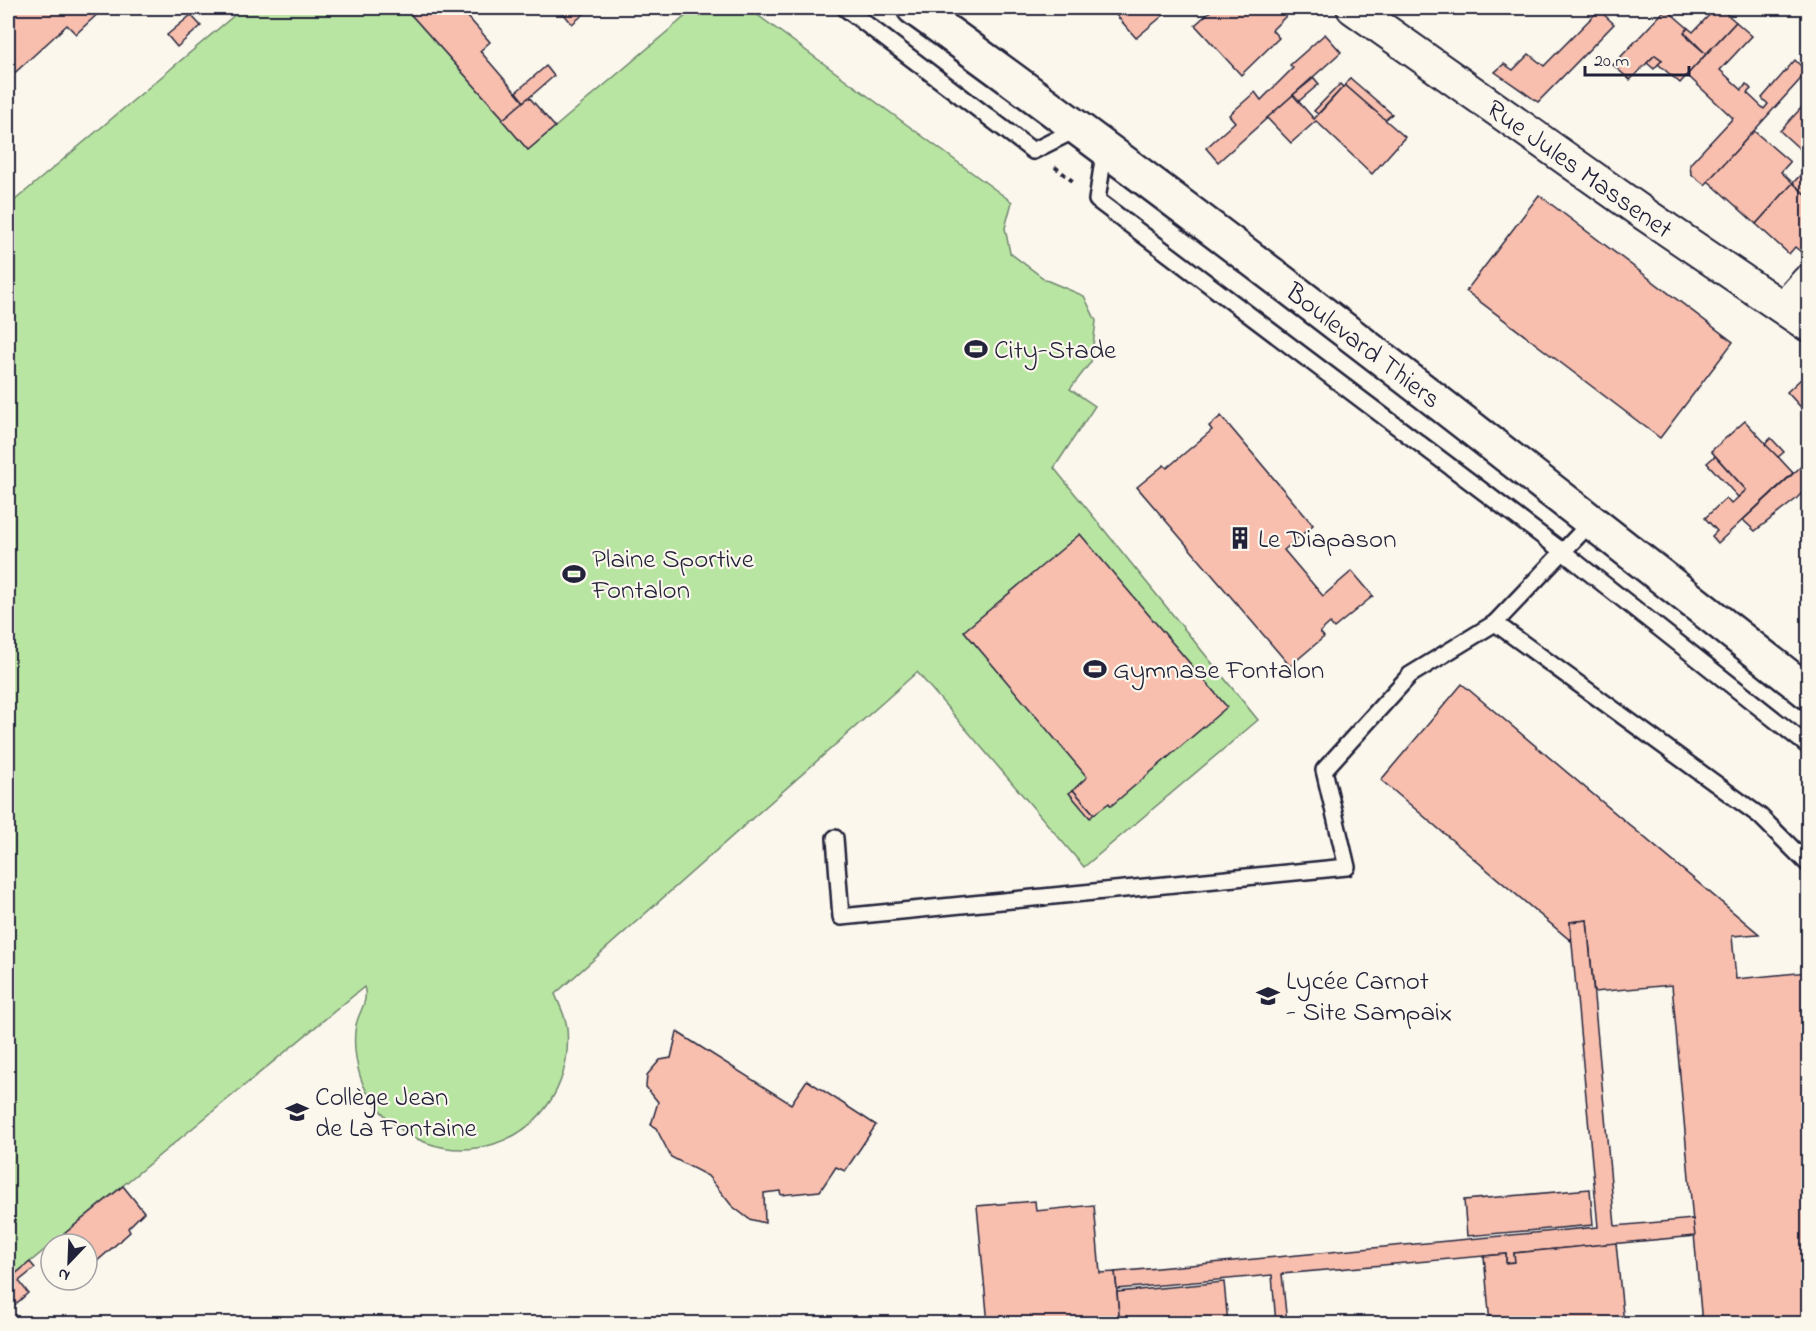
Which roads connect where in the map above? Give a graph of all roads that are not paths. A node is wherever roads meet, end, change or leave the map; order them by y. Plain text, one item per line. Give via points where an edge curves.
1 (844, 8) edge
2 (914, 8) edge
3 (1353, 8) edge
4 (1092, 137) junction
5 (1809, 281) edge
6 (1796, 317) edge
7 (1592, 521) junction
8 (1562, 551) junction
9 (1495, 623) junction
10 (1809, 692) edge
11 (1809, 746) edge
12 (835, 838) dead end
13 (1809, 864) edge

1 - 4 lane via 1033,151
2 - 4 main road, Boulevard Thiers
3 - 6 street, Rue Jules Massenet
4 - 7 main road, Boulevard Thiers
4 - 8 lane via 1097,200
5 - 6 street
7 - 8 lane
7 - 10 main road, Boulevard Thiers
8 - 9 lane
8 - 11 lane
9 - 12 lane via 1410,675 1324,770 1347,867 841,917
9 - 13 lane via 1760,816

